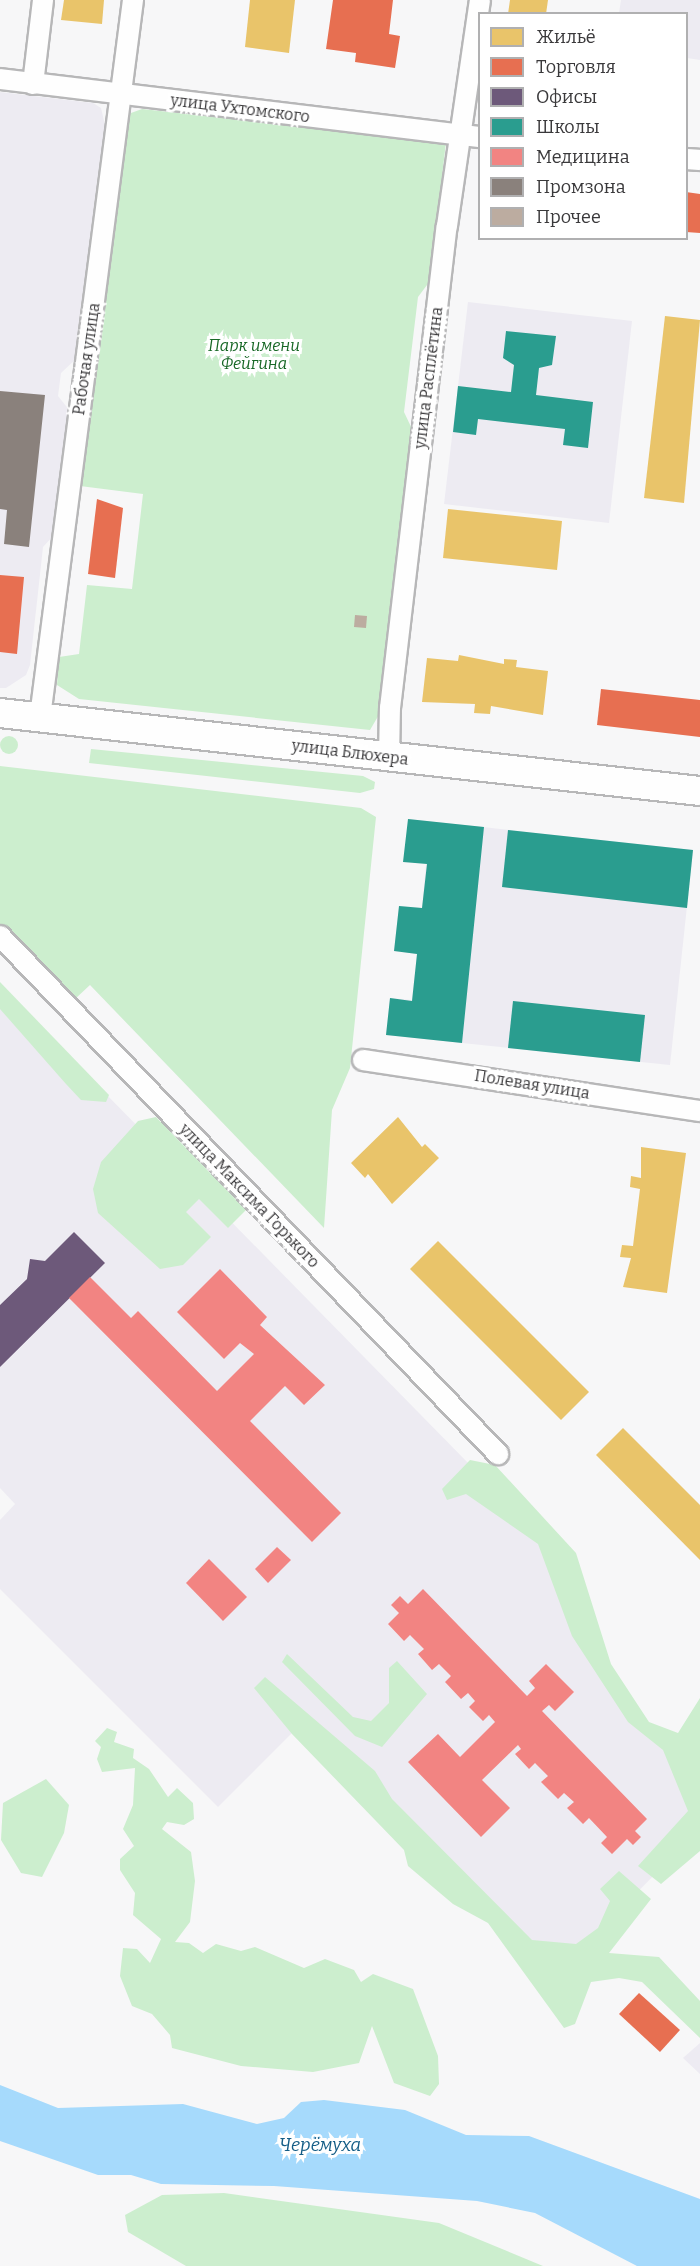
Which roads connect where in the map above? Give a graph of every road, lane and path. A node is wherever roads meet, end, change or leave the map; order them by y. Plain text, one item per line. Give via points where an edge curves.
1 (43, 0) edge
2 (133, 0) edge
3 (478, 27) edge
4 (0, 79) edge
5 (33, 84) junction
6 (121, 96) junction
7 (470, 136) edge
8 (0, 713) edge
9 (40, 717) junction
10 (389, 758) junction
11 (700, 791) edge
12 (0, 936) edge
13 (363, 1060) dead end
14 (700, 1110) edge
15 (498, 1454) dead end

1 - 5 street
2 - 6 street, Рабочая улица
3 - 7 street, улица Расплётина
4 - 5 street, улица Ухтомского
5 - 6 street, улица Ухтомского
6 - 7 street, улица Ухтомского
6 - 9 street, Рабочая улица
7 - 10 street, улица Расплётина via 390,708
8 - 9 street, улица Блюхера
9 - 10 street, улица Блюхера
10 - 11 street, улица Блюхера
12 - 15 street, улица Максима Горького
13 - 14 street, Полевая улица

